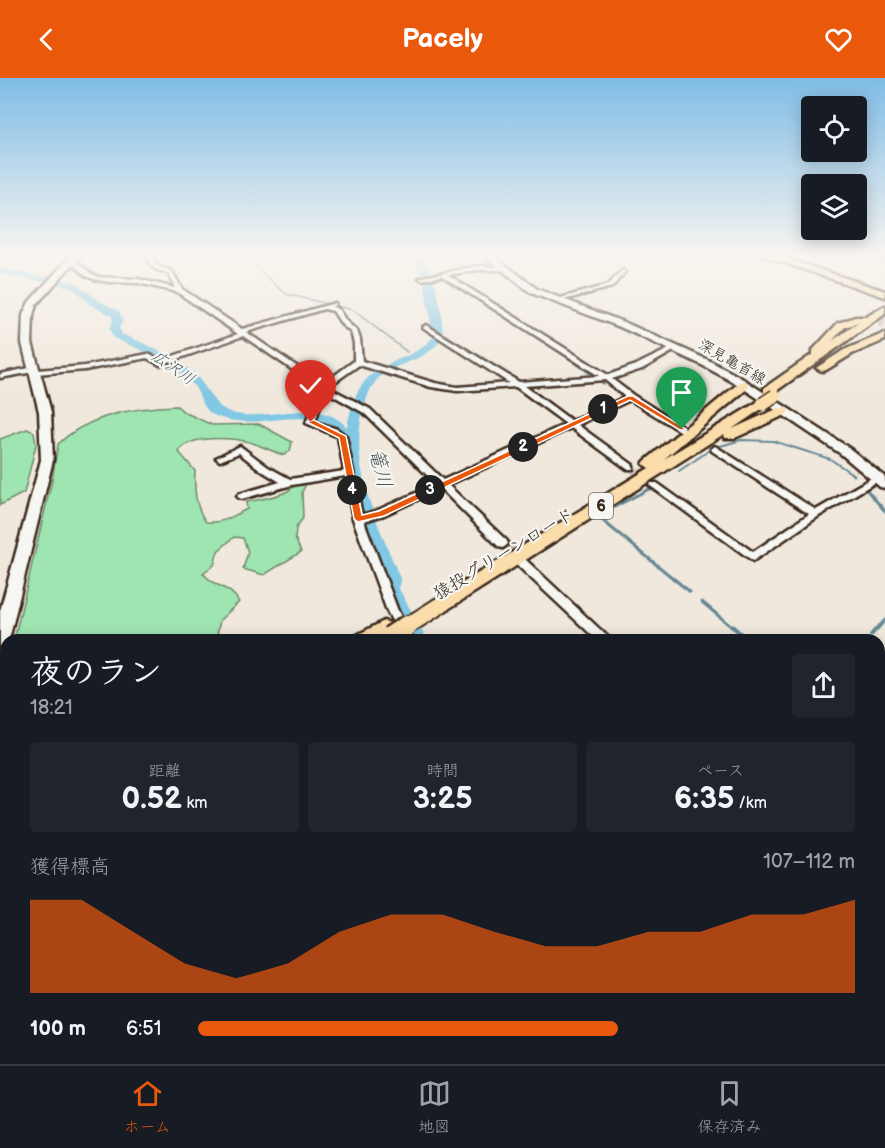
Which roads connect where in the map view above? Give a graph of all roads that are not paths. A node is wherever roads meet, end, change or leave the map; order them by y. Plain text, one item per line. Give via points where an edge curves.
1 (34, 302) edge
2 (197, 302) edge
3 (487, 302) edge
4 (562, 302) edge
5 (885, 309) edge
6 (885, 318) edge
7 (864, 320) tunnel mouth
8 (426, 327) dead end
9 (242, 333) junction
10 (885, 336) edge
11 (675, 348) junction
12 (358, 362) junction
13 (35, 371) junction
14 (0, 376) edge
15 (607, 378) junction
16 (518, 385) junction
17 (744, 385) junction
18 (322, 387) junction
19 (769, 395) junction
20 (630, 397) junction
21 (783, 411) junction
22 (570, 425) junction
23 (682, 429) tunnel mouth
24 (715, 449) tunnel mouth
25 (220, 458) dead end
26 (630, 467) tunnel mouth
27 (647, 467) junction
28 (348, 473) junction
29 (881, 481) edge
30 (289, 483) junction
31 (443, 484) junction
32 (654, 484) tunnel mouth
33 (242, 496) dead end
34 (616, 496) junction
35 (816, 514) junction
36 (360, 518) junction
37 (503, 544) tunnel mouth
38 (522, 563) tunnel mouth
39 (435, 603) junction
40 (2, 634) edge
41 (392, 634) edge
42 (395, 634) edge
43 (598, 634) edge

1 - 13 street via 28,315 27,343
2 - 9 street
3 - 15 street
4 - 11 street, 深見亀首線
5 - 19 main road, 猿投グリーンロード / 6
6 - 19 main road, 猿投グリーンロード / 6
7 - 19 main road via 838,326 813,356
8 - 16 street
9 - 12 street via 328,306 339,312 344,324 357,335
9 - 13 street via 160,363 148,356 85,368
9 - 18 street
10 - 19 main road
11 - 15 street
11 - 17 street, 深見亀首線
12 - 16 street via 457,389
12 - 18 street
13 - 14 street
13 - 40 street via 45,412 47,460
15 - 16 street
15 - 20 street
16 - 22 street
17 - 21 street, 深見亀首線
17 - 27 main road
18 - 28 street via 313,417 342,436
18 - 31 street via 363,408
19 - 27 main road, 猿投グリーンロード / 6
19 - 34 main road, 猿投グリーンロード / 6
20 - 22 street
20 - 23 street
21 - 29 street, 深見亀首線 via 845,451
21 - 34 main road via 707,446
22 - 26 street
22 - 31 street
24 - 35 street
25 - 30 street via 240,449
27 - 39 main road, 猿投グリーンロード / 6
28 - 30 street
28 - 36 street
29 - 35 street
30 - 33 street
31 - 36 street via 381,513
31 - 37 street
32 - 35 street via 753,557
34 - 39 main road, 猿投グリーンロード / 6
36 - 41 street via 393,610
38 - 43 street
39 - 42 main road, 猿投グリーンロード / 6, bridge

